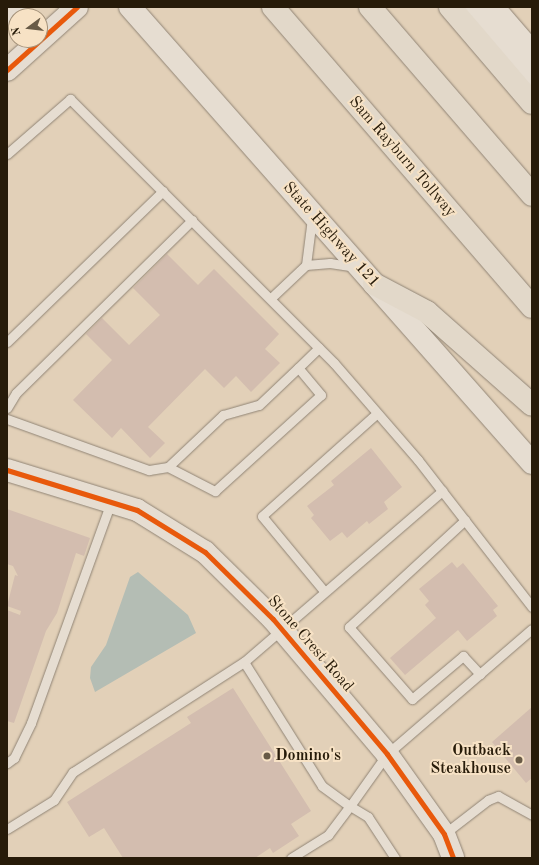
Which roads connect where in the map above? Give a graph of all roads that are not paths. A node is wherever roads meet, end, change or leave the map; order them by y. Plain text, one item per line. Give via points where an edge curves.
1 (18, 7) edge
2 (130, 7) edge
3 (272, 7) edge
4 (370, 7) edge
5 (450, 7) edge
6 (471, 7) edge
7 (493, 7) edge
8 (75, 9) edge
9 (7, 17) edge
10 (532, 52) edge
11 (7, 70) edge
12 (532, 79) edge
13 (532, 103) edge
14 (7, 154) edge
15 (163, 191) junction
16 (532, 195) edge
17 (312, 214) junction
18 (192, 220) junction
19 (306, 264) junction
20 (360, 268) junction
21 (374, 284) junction
22 (270, 298) junction
23 (532, 307) edge
24 (7, 342) edge
25 (319, 348) junction
26 (298, 368) junction
27 (532, 406) edge
28 (7, 408) edge
29 (377, 413) junction
30 (7, 419) edge
31 (532, 463) edge
32 (168, 467) junction
33 (7, 470) edge
34 (442, 491) junction
35 (110, 502) junction
36 (465, 520) junction
37 (324, 591) junction
38 (532, 607) edge
39 (532, 629) edge
40 (283, 630) junction
41 (244, 662) junction
42 (480, 674) junction
43 (387, 754) junction
44 (7, 763) edge
45 (350, 806) junction
46 (532, 815) edge
47 (7, 829) edge
48 (444, 834) junction
49 (291, 858) edge
50 (395, 858) edge
51 (453, 858) edge

1 - 9 main road
2 - 17 main road, State Highway 121
3 - 23 highway, Sam Rayburn Tollway
4 - 16 highway
5 - 13 highway
6 - 12 main road
7 - 10 main road
8 - 11 main road
14 - 15 lane via 70,99
15 - 18 lane
15 - 24 lane
17 - 19 lane
17 - 20 main road, State Highway 121
18 - 22 lane
18 - 28 lane via 16,393
19 - 20 lane via 330,263
19 - 22 lane
20 - 21 main road, State Highway 121
21 - 27 highway via 427,312
21 - 31 main road, State Highway 121
22 - 25 lane
25 - 26 lane
25 - 29 lane
26 - 32 lane via 259,405 223,415
26 - 32 lane via 321,395 215,491
29 - 34 lane
29 - 37 lane via 262,516
30 - 32 lane via 149,470
33 - 35 main road, Stone Crest Road
34 - 36 lane
34 - 37 lane
35 - 40 main road, Stone Crest Road via 137,510 205,552
35 - 44 lane via 31,723 14,758
36 - 38 lane
36 - 42 lane via 350,627 412,699 463,656
37 - 40 lane
39 - 42 lane
40 - 41 lane
40 - 43 main road, Stone Crest Road
41 - 45 lane via 322,786
41 - 47 lane via 73,772 54,800
42 - 43 lane
43 - 45 lane
43 - 48 main road, Stone Crest Road
45 - 49 lane via 328,835
45 - 50 lane via 368,817
46 - 48 lane via 498,796 488,800
48 - 51 main road, Stone Crest Road

